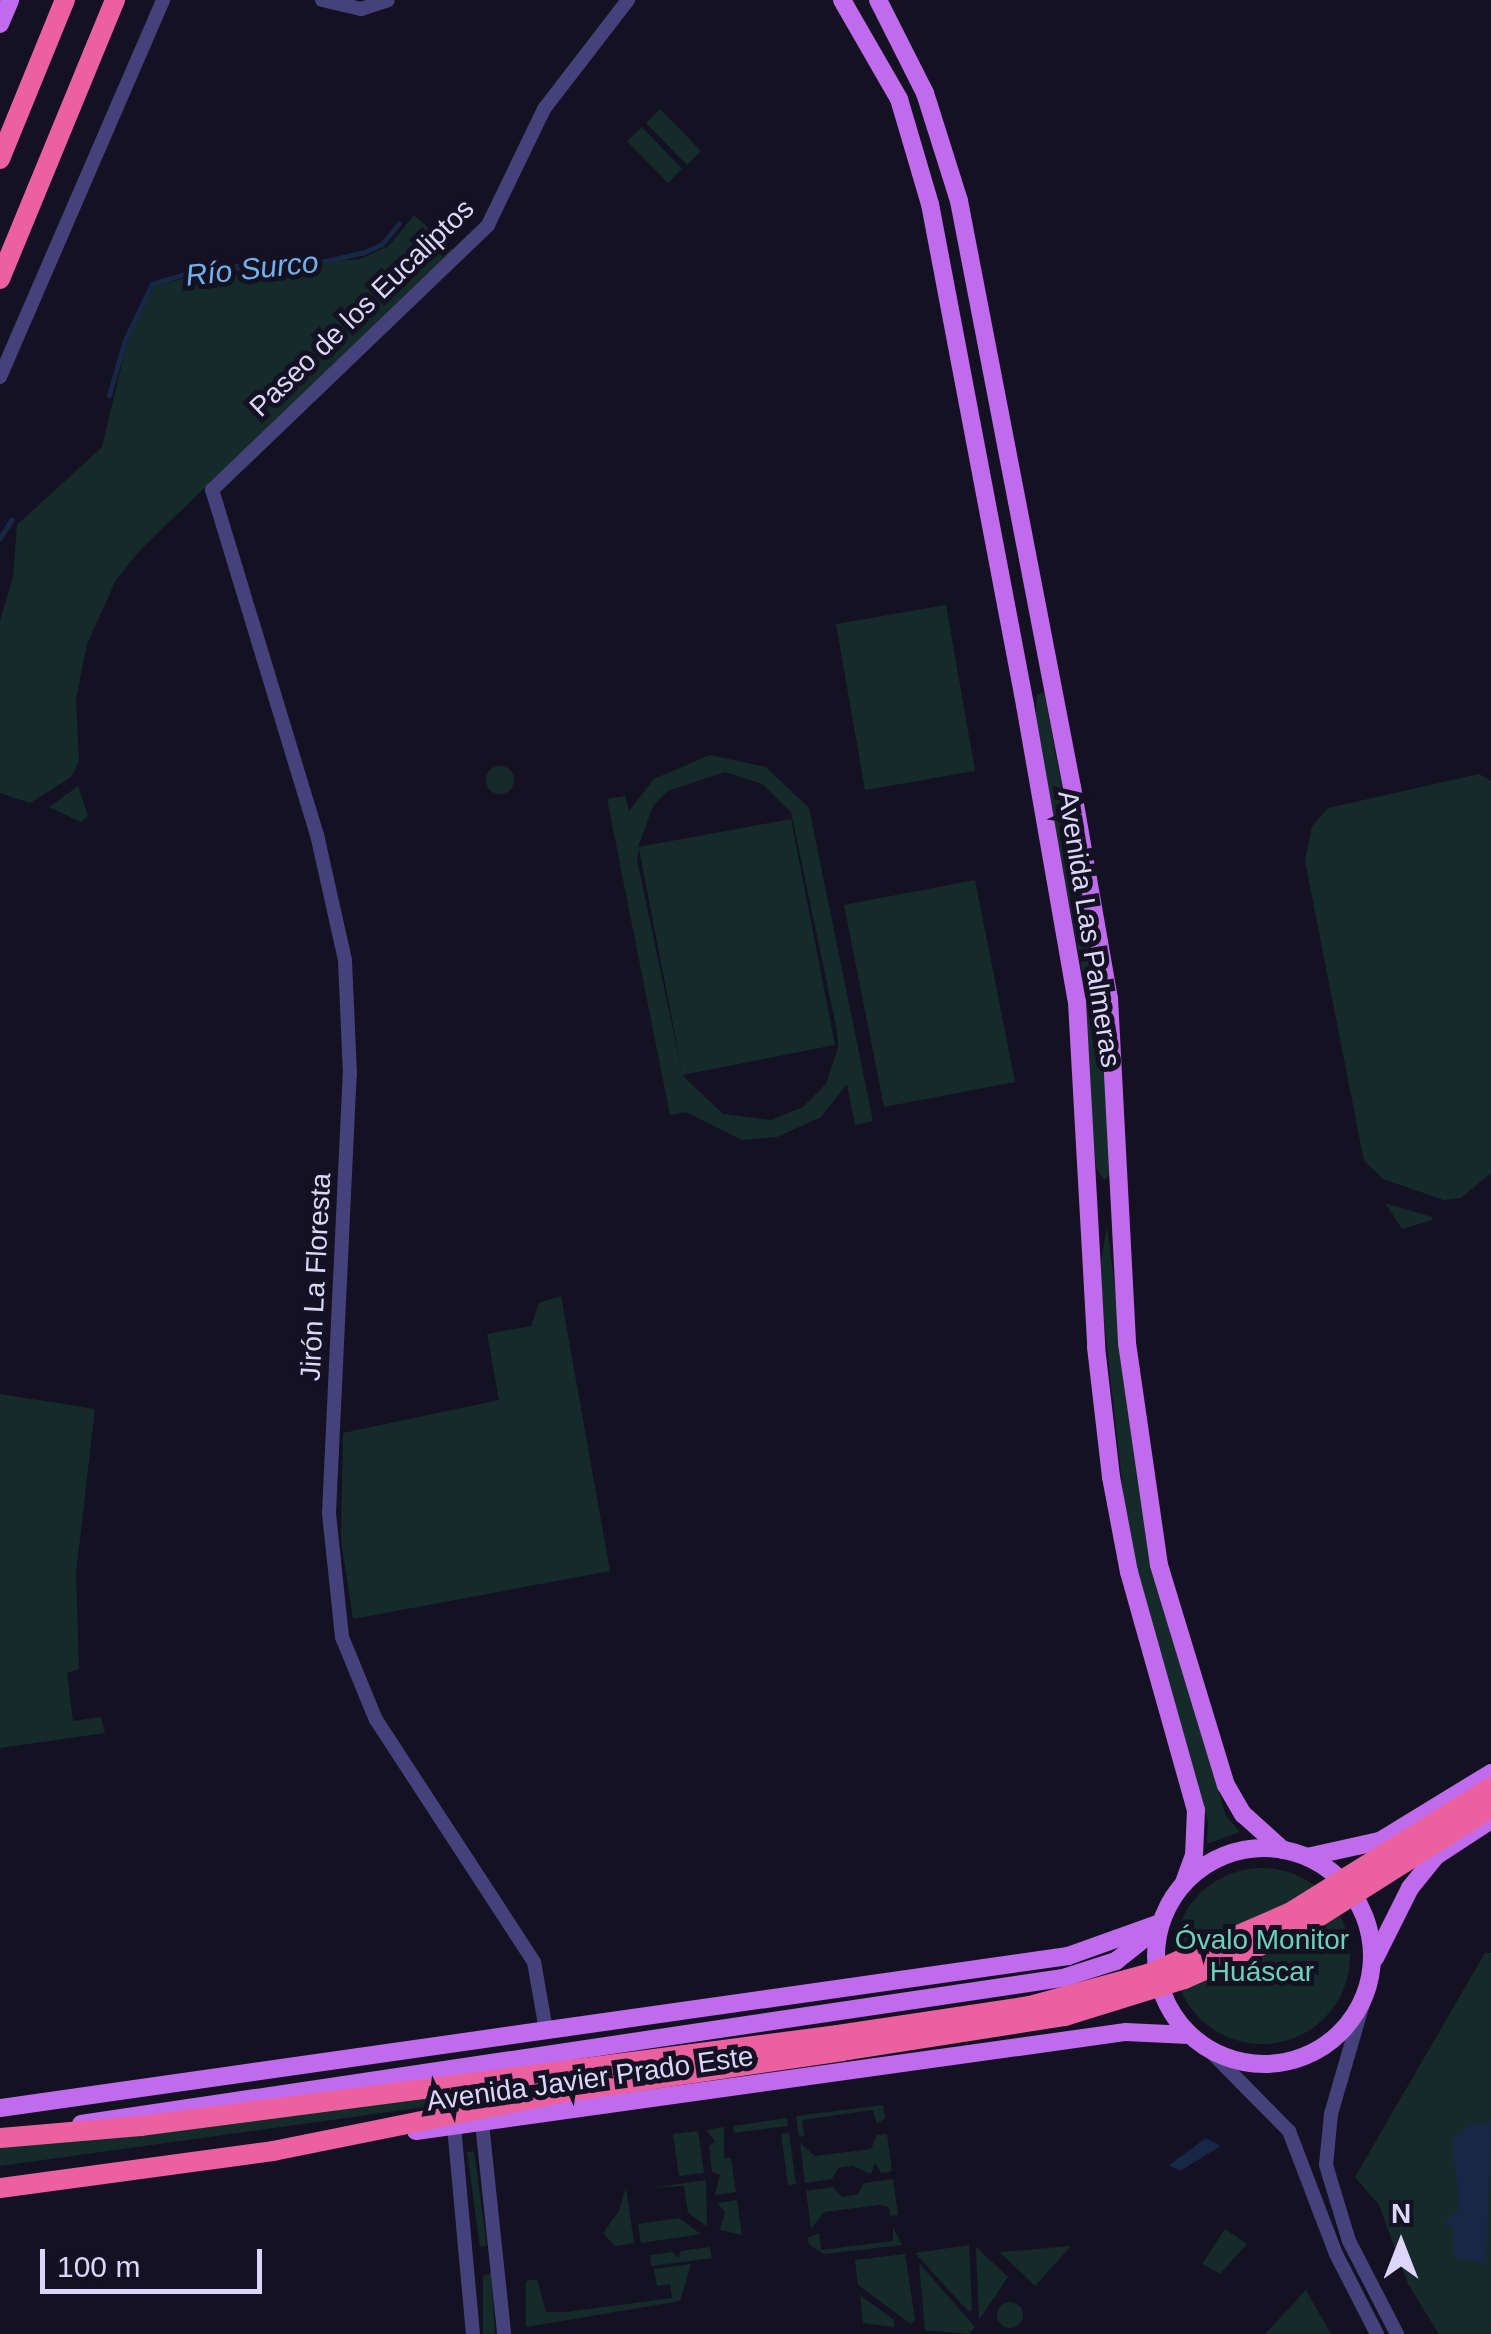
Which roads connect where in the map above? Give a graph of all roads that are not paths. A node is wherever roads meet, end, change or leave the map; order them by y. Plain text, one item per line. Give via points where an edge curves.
1 (10, 0) edge
2 (64, 0) edge
3 (114, 0) edge
4 (162, 0) edge
5 (322, 0) edge
6 (388, 0) edge
7 (628, 0) edge
8 (842, 0) edge
9 (878, 0) edge
10 (0, 24) edge
11 (0, 159) edge
12 (0, 279) edge
13 (0, 376) edge
14 (212, 490) joint
15 (1032, 572) junction
16 (1000, 581) junction
17 (1054, 686) junction
18 (1025, 705) junction
19 (1123, 1231) junction
20 (1092, 1232) junction
21 (1491, 1773) edge
22 (1491, 1787) edge
23 (1491, 1808) edge
24 (1491, 1820) edge
25 (1283, 1850) junction
26 (1307, 1857) junction
27 (1184, 1882) junction
28 (1160, 1925) junction
29 (1372, 1963) junction
30 (1367, 1990) junction
31 (546, 2030) junction
32 (1189, 2035) junction
33 (840, 2043) junction
34 (1209, 2050) junction
35 (242, 2074) junction
36 (164, 2107) junction
37 (0, 2108) edge
38 (482, 2122) junction
39 (454, 2126) junction
40 (42, 2132) junction
41 (0, 2138) edge
42 (274, 2151) junction
43 (0, 2188) edge
44 (473, 2334) edge
45 (504, 2334) edge
46 (1377, 2334) edge
47 (1397, 2334) edge

1 - 10 main road
2 - 11 highway
3 - 12 highway
4 - 13 street
5 - 6 street via 361,9
7 - 14 street, Paseo de los Eucaliptos via 544,110 488,225
8 - 16 main road, Avenida Las Palmeras via 899,100 930,204
9 - 15 main road, Avenida Las Palmeras via 925,93 959,201
14 - 31 street, Jirón La Floresta via 317,836 345,960 350,1074 330,1513 342,1636 405,1770 534,1962
15 - 16 main road via 1014,587
15 - 17 main road, Avenida Las Palmeras
16 - 18 main road, Avenida Las Palmeras
17 - 18 main road via 1031,690
17 - 19 main road, Avenida Las Palmeras via 1109,998
18 - 20 main road, Avenida Las Palmeras via 1077,1002
19 - 20 main road via 1111,1222
19 - 25 main road, Avenida Las Palmeras via 1131,1390 1163,1582 1226,1785 1243,1814
20 - 27 main road, Avenida Las Palmeras via 1100,1393 1114,1491 1129,1572 1196,1810 1194,1855
21 - 26 main road via 1380,1841
22 - 33 highway, bridge via 1335,1887 1166,1967 1030,2006
23 - 33 highway, bridge via 1301,1928 1184,1979 1066,2016
24 - 29 main road via 1436,1856 1410,1888
25 - 26 main road
25 - 27 main road via 1230,1854
26 - 29 main road via 1351,1892 1364,1914
27 - 28 main road
28 - 31 main road, Avenida Javier Prado Este via 1068,1956
28 - 32 main road via 1158,1985
28 - 36 main road, Avenida Javier Prado Este via 1122,1958 1063,1978
29 - 30 main road
30 - 34 main road via 1338,2036 1315,2052 1262,2065
30 - 47 street via 1331,2114 1326,2166 1349,2241
31 - 35 main road, Avenida Javier Prado Este
32 - 34 main road
32 - 38 main road, Avenida Javier Prado Este via 1108,2034
33 - 40 highway
33 - 42 highway
34 - 46 street via 1289,2131 1336,2254
35 - 36 main road
35 - 37 main road, Avenida Javier Prado Este
36 - 40 main road, Avenida Javier Prado Este
38 - 39 main road, Avenida Javier Prado Este
38 - 45 street
39 - 42 main road, Avenida Javier Prado Este
39 - 44 street
40 - 41 highway, Avenida Javier Prado Este
42 - 43 highway, Avenida Javier Prado Este

